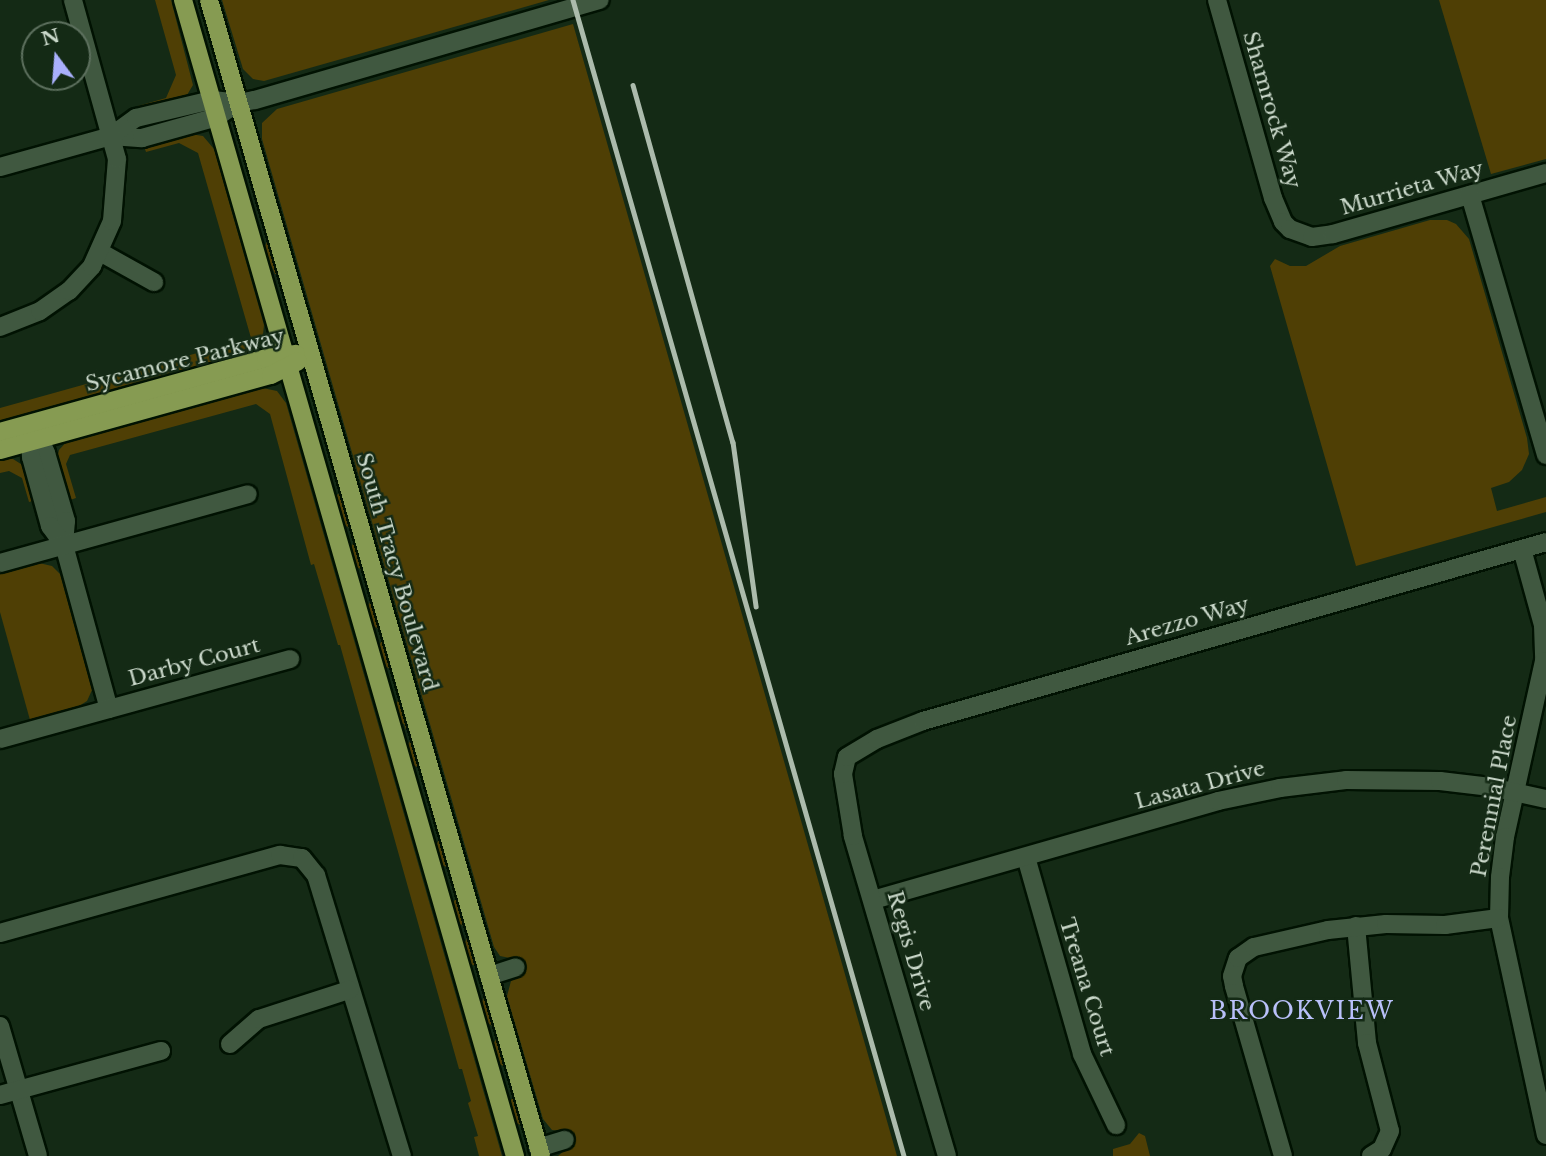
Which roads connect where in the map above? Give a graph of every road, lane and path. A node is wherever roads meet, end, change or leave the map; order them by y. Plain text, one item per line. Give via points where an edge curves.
1 (73, 0) edge
2 (183, 0) edge
3 (209, 0) edge
4 (600, 0) edge
5 (1217, 0) edge
6 (239, 103) junction
7 (215, 108) junction
8 (111, 136) junction
9 (0, 167) edge
10 (1546, 173) edge
11 (1471, 195) junction
12 (1290, 229) joint
13 (100, 252) junction
14 (154, 282) dead end
15 (0, 327) edge
16 (310, 354) junction
17 (287, 361) junction
18 (0, 432) edge
19 (34, 435) junction
20 (0, 450) edge
21 (1546, 455) edge
22 (248, 494) dead end
23 (1546, 542) edge
24 (64, 545) junction
25 (1522, 549) junction
26 (0, 563) edge
27 (290, 659) dead end
28 (109, 709) junction
29 (0, 739) edge
30 (846, 757) joint
31 (1515, 792) junction
32 (1546, 799) edge
33 (1026, 857) junction
34 (873, 900) junction
35 (1499, 918) junction
36 (1356, 926) junction
37 (0, 933) edge
38 (516, 967) dead end
39 (489, 975) junction
40 (349, 990) junction
41 (0, 1026) edge
42 (230, 1044) dead end
43 (161, 1051) dead end
44 (19, 1090) junction
45 (0, 1095) edge
46 (1116, 1125) dead end
47 (1546, 1135) edge
48 (565, 1140) dead end
49 (540, 1152) edge
50 (396, 1154) edge
51 (38, 1156) edge
52 (515, 1156) edge
53 (947, 1156) edge
54 (1283, 1156) edge
55 (1371, 1156) edge

1 - 8 street
2 - 7 main road
3 - 6 main road, South Tracy Boulevard
4 - 6 street
5 - 12 street, Shamrock Way via 1273,198
6 - 7 street
6 - 16 main road, South Tracy Boulevard
7 - 8 street via 136,118
7 - 17 main road
8 - 9 street
8 - 13 street via 117,189 112,221
10 - 11 street, Murrieta Way
11 - 12 street, Murrieta Way via 1333,234 1312,237
11 - 21 street
13 - 14 street
13 - 15 street via 81,279 54,303
16 - 17 main road, Sycamore Parkway
16 - 39 main road, South Tracy Boulevard
17 - 19 main road, Sycamore Parkway
17 - 52 main road
18 - 19 main road, Sycamore Parkway
19 - 20 main road, Sycamore Parkway
19 - 24 street via 50,526
22 - 24 street
23 - 25 street, Arezzo Way
24 - 26 street
24 - 28 street
25 - 30 street, Arezzo Way via 923,721
25 - 31 street, Perennial Place via 1541,613 1544,649
27 - 28 street, Darby Court
28 - 29 street, Darby Court
30 - 34 street, Regis Drive via 843,774 853,836
31 - 32 street, Lasata Drive
31 - 33 street, Lasata Drive via 1440,781 1314,783 1218,802
31 - 35 street, Perennial Place via 1502,859
33 - 34 street, Lasata Drive
33 - 46 street, Treana Court via 1082,1054
34 - 53 street, Regis Drive
35 - 36 street via 1446,925
35 - 47 street, Perennial Place
36 - 54 street via 1254,947 1238,958 1232,976
36 - 55 street via 1367,1044 1390,1131 1382,1149
37 - 40 street via 281,855 302,858 316,875
38 - 39 street
39 - 49 main road, South Tracy Boulevard
40 - 42 street via 259,1019
40 - 50 street via 375,1060
41 - 44 street
43 - 44 street
44 - 45 street
44 - 51 street
48 - 49 street

